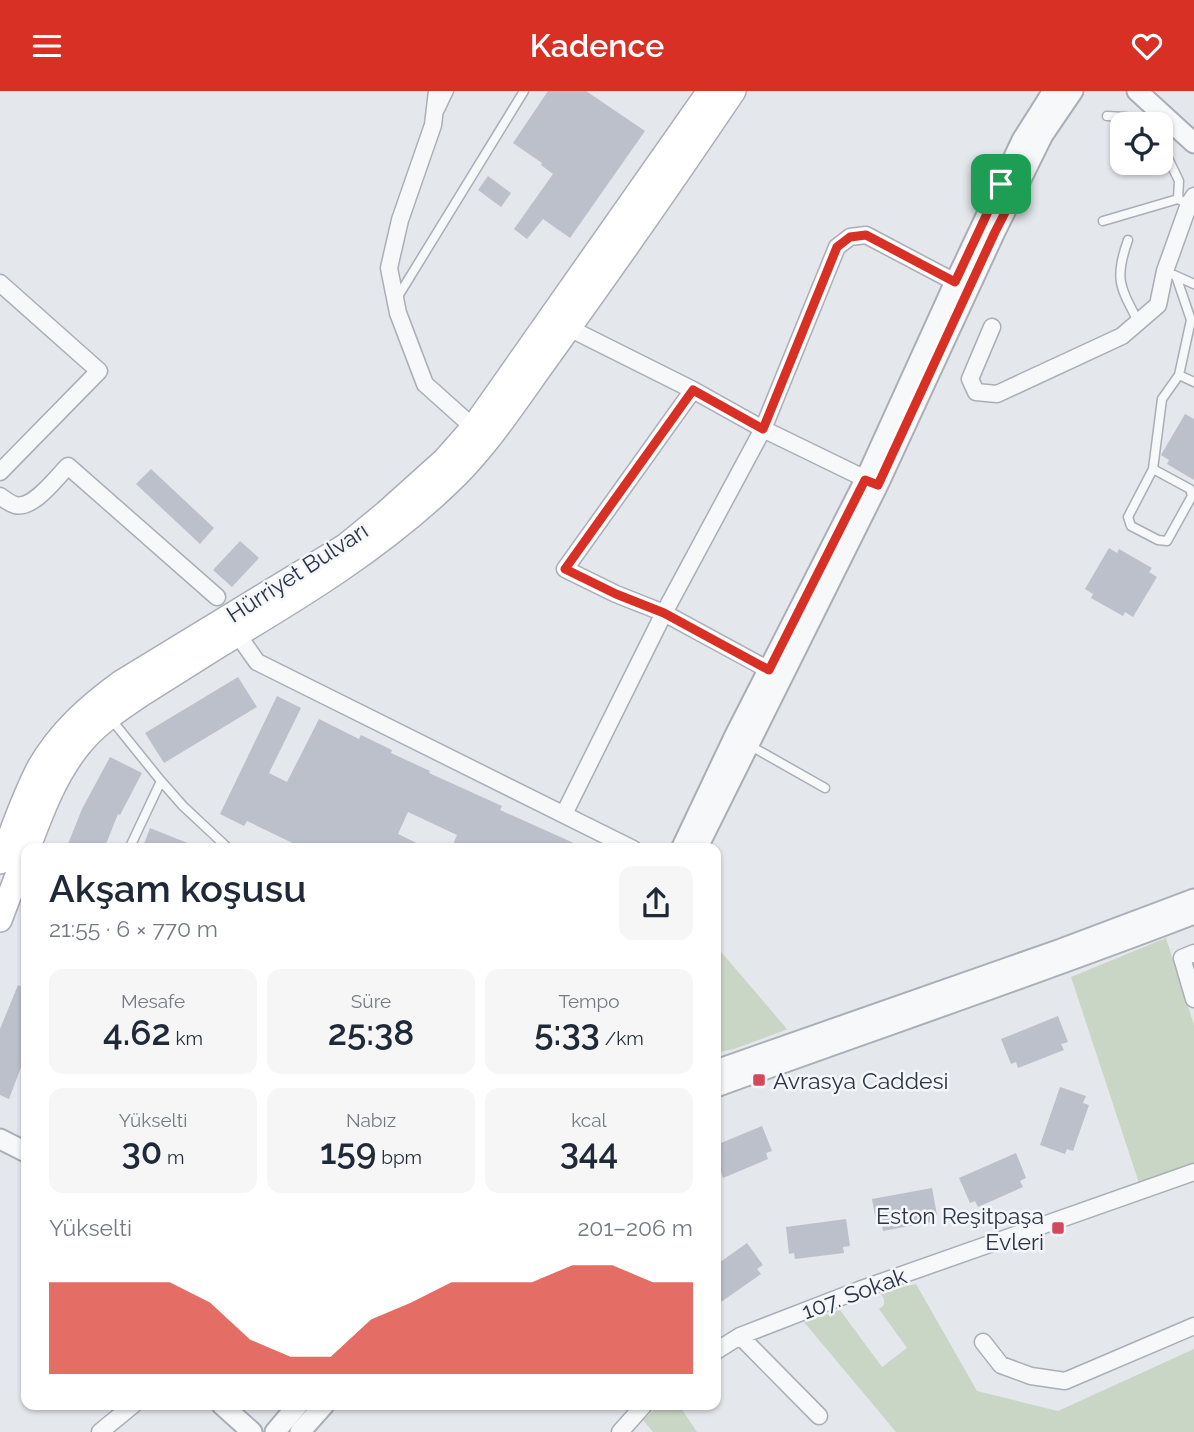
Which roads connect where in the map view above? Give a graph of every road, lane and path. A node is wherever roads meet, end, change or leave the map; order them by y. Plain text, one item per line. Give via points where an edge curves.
1 (438, 91) edge
2 (449, 91) edge
3 (524, 91) edge
4 (709, 91) edge
5 (734, 91) edge
6 (1053, 91) edge
7 (1073, 91) edge
8 (1137, 91) edge
9 (433, 125) junction
10 (1194, 143) edge
11 (1173, 168) edge
12 (1008, 188) junction
13 (1187, 200) edge
14 (1102, 221) dead end
15 (1128, 240) dead end
16 (1171, 273) junction
17 (0, 283) edge
18 (962, 284) junction
19 (1194, 284) edge
20 (396, 301) junction
21 (1138, 321) junction
22 (992, 327) dead end
23 (569, 328) junction
24 (1180, 375) junction
25 (1194, 382) edge
26 (693, 390) junction
27 (473, 427) junction
28 (763, 429) junction
29 (1153, 469) junction
30 (0, 473) edge
31 (872, 482) junction
32 (0, 496) edge
33 (217, 597) dead end
34 (664, 613) junction
35 (238, 635) junction
36 (769, 670) junction
37 (109, 717) junction
38 (749, 745) junction
39 (160, 781) junction
40 (825, 788) dead end
41 (564, 814) junction
42 (30, 843) edge
43 (133, 843) edge
44 (223, 843) edge
45 (621, 843) edge
46 (684, 843) edge
47 (700, 843) edge
48 (0, 862) edge
49 (21, 866) edge
50 (1194, 899) edge
51 (1194, 915) edge
52 (0, 920) edge
53 (1194, 953) edge
54 (1194, 999) edge
55 (721, 1068) edge
56 (721, 1085) edge
57 (0, 1139) edge
58 (21, 1150) edge
59 (1194, 1172) edge
60 (1194, 1326) edge
61 (740, 1336) junction
62 (983, 1342) dead end
63 (721, 1348) edge
64 (127, 1410) edge
65 (228, 1410) edge
66 (294, 1410) edge
67 (320, 1410) edge
68 (640, 1410) edge
69 (819, 1416) dead end
70 (100, 1432) edge
71 (252, 1432) edge
72 (275, 1432) edge
73 (300, 1432) edge
74 (620, 1432) edge

1 - 9 street
2 - 9 lane
3 - 20 lane
4 - 27 main road, Hürriyet Bulvarı
5 - 23 main road, Hürriyet Bulvarı
6 - 12 street via 1022,140
7 - 12 street
8 - 10 street
9 - 20 street via 389,268
11 - 13 lane
12 - 18 street
13 - 14 lane
13 - 16 street
15 - 21 lane via 1121,260 1121,287
16 - 19 lane
16 - 21 street via 1158,305
16 - 24 lane via 1191,320
17 - 30 street via 99,371
18 - 28 street via 866,235 850,237 837,247
18 - 31 street
20 - 27 street via 425,384
21 - 22 street via 1122,336 997,394 976,392 970,379
23 - 26 street
23 - 35 main road, Hürriyet Bulvarı via 486,441 447,485 360,557
24 - 25 lane
24 - 29 lane via 1162,399
26 - 28 street
26 - 34 street via 565,569
27 - 48 main road, Hürriyet Bulvarı via 422,481 346,544 121,682 75,719 40,766
28 - 31 street
28 - 34 street
29 - 29 lane via 1128,517 1131,526 1167,541 1192,496 1191,489
31 - 36 street
31 - 38 street
32 - 33 street via 16,505 28,504 68,466
34 - 36 street
34 - 41 street
35 - 37 main road, Hürriyet Bulvarı
35 - 41 street via 257,662
36 - 46 street
37 - 39 lane
37 - 42 main road, Hürriyet Bulvarı via 81,744 53,785
38 - 40 lane
38 - 47 street
39 - 43 lane
39 - 44 lane
41 - 45 street
49 - 52 main road, Hürriyet Bulvarı
50 - 55 street
51 - 56 street
53 - 54 street via 1182,958
57 - 58 street
59 - 61 street, 107. Sokak
60 - 62 street via 1065,1381 1000,1365
61 - 63 street, 107. Sokak
61 - 69 street
64 - 70 street
65 - 71 street
66 - 72 street
67 - 73 street
68 - 74 street

